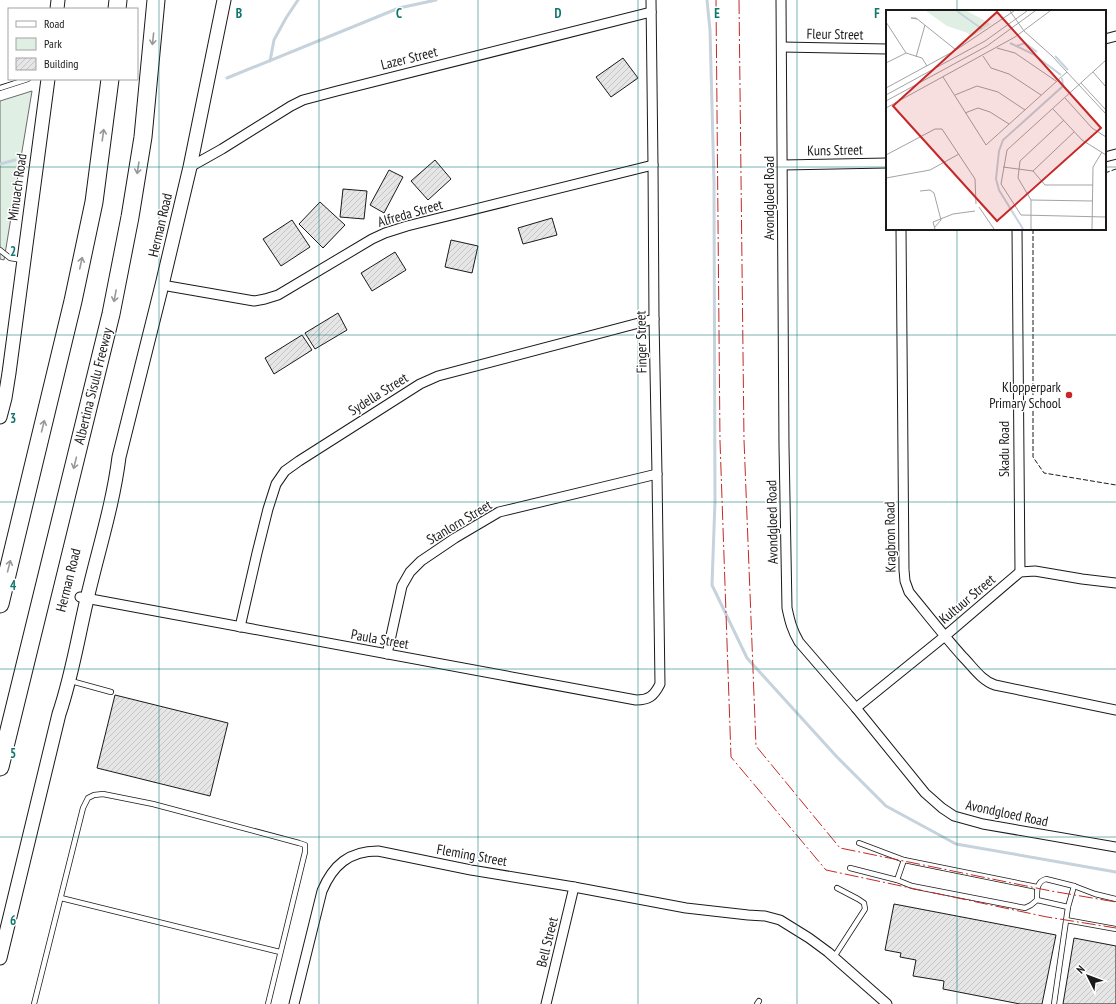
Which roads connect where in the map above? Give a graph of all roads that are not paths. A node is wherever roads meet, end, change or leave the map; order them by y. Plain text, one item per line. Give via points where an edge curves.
1 (156, 0) edge
2 (224, 0) edge
3 (651, 0) edge
4 (781, 0) edge
5 (651, 12) junction
6 (1116, 36) edge
7 (1106, 40) edge
8 (782, 47) junction
9 (886, 49) edge
10 (25, 80) edge
11 (48, 80) edge
12 (110, 80) edge
13 (0, 88) edge
14 (1116, 154) edge
15 (1106, 157) edge
16 (886, 163) edge
17 (653, 165) junction
18 (782, 165) junction
19 (190, 167) junction
20 (901, 230) edge
21 (1017, 230) edge
22 (0, 250) edge
23 (24, 260) junction
24 (162, 285) junction
25 (654, 320) junction
26 (2, 398) edge
27 (0, 417) edge
28 (657, 474) junction
29 (1020, 572) junction
30 (1116, 583) edge
31 (84, 598) junction
32 (0, 604) edge
33 (240, 627) junction
34 (945, 636) junction
35 (387, 654) junction
36 (69, 681) junction
37 (660, 684) joint
38 (111, 692) dead end
39 (856, 708) junction
40 (1116, 710) edge
41 (59, 714) junction
42 (0, 767) edge
43 (858, 843) dead end
44 (1116, 847) edge
45 (904, 860) junction
46 (850, 868) dead end
47 (897, 880) junction
48 (1074, 886) junction
49 (574, 887) junction
50 (1037, 887) junction
51 (837, 888) dead end
52 (61, 898) junction
53 (1116, 899) edge
54 (1036, 900) junction
55 (1068, 907) junction
56 (1066, 920) junction
57 (1116, 929) edge
58 (280, 952) junction
59 (834, 957) junction
60 (0, 958) edge
61 (34, 1004) edge
62 (268, 1004) edge
63 (294, 1004) edge
64 (546, 1004) edge
65 (887, 1004) edge
66 (1054, 1004) edge

1 -> 42 highway, Albertina Sisulu Freeway via 143,137 111,314
2 - 19 main road, Herman Road
3 - 5 street, Finger Street
4 - 8 street, Avondgloed Road
5 - 17 street, Finger Street
5 - 19 street, Lazer Street via 303,100
6 - 7 street
8 - 9 street, Fleur Street
8 - 18 street, Avondgloed Road
10 - 13 lane
11 - 23 main road, Minuach Road
32 -> 12 highway via 94,202
14 - 15 street
16 - 18 street, Kuns Street
17 - 24 street, Alfreda Street via 394,230 372,239 278,295 265,299 254,301
17 - 25 street, Finger Street
18 - 39 street, Avondgloed Road via 787,608 790,624 799,642
19 - 24 main road, Herman Road
20 - 34 street, Kragbron Road via 905,581 909,592
21 - 29 street, Skadu Road
22 - 23 lane via 10,258
23 - 26 main road, Minuach Road
24 - 31 main road, Herman Road via 120,457 109,481
25 - 28 street, Finger Street
25 - 33 street, Sydella Street via 438,376 413,388 299,461 281,476 274,489
26 - 27 main road, Minuach Road
28 - 35 street, Stanlorn Street via 499,512 421,561 410,572 402,586
28 - 37 street, Finger Street
29 - 30 street via 1035,571
29 - 34 street, Kultuur Street
31 - 33 street, Paula Street
31 - 36 main road, Herman Road
31 - 41 main road, Herman Road via 58,694
33 - 35 street, Paula Street
34 - 39 street, Kultuur Street
34 - 40 street, Kragbron Road via 981,677 990,683
35 - 37 street, Paula Street via 636,700 651,697
36 - 38 lane
36 - 41 main road, Herman Road
39 - 44 street, Avondgloed Road via 925,793 948,813 983,824
41 - 60 main road, Herman Road
43 - 45 lane
45 - 47 lane
45 - 50 lane
46 - 47 lane
47 - 54 lane via 912,886 1026,908
48 - 50 lane via 1046,879 1041,880
48 - 53 lane
48 - 55 lane
49 - 59 street, Fleming Street via 686,908 765,916 780,920
49 - 63 street, Fleming Street via 378,851 350,857 326,880
49 - 64 street, Bell Street
50 - 54 lane
51 - 59 lane via 864,903 865,909
52 - 58 lane
52 - 58 lane via 86,800 94,795 103,794 153,804 305,845
52 - 61 lane
54 - 55 lane
55 - 56 lane
56 - 57 lane
56 - 66 lane
58 - 62 lane
59 - 65 street, Fleming Street

